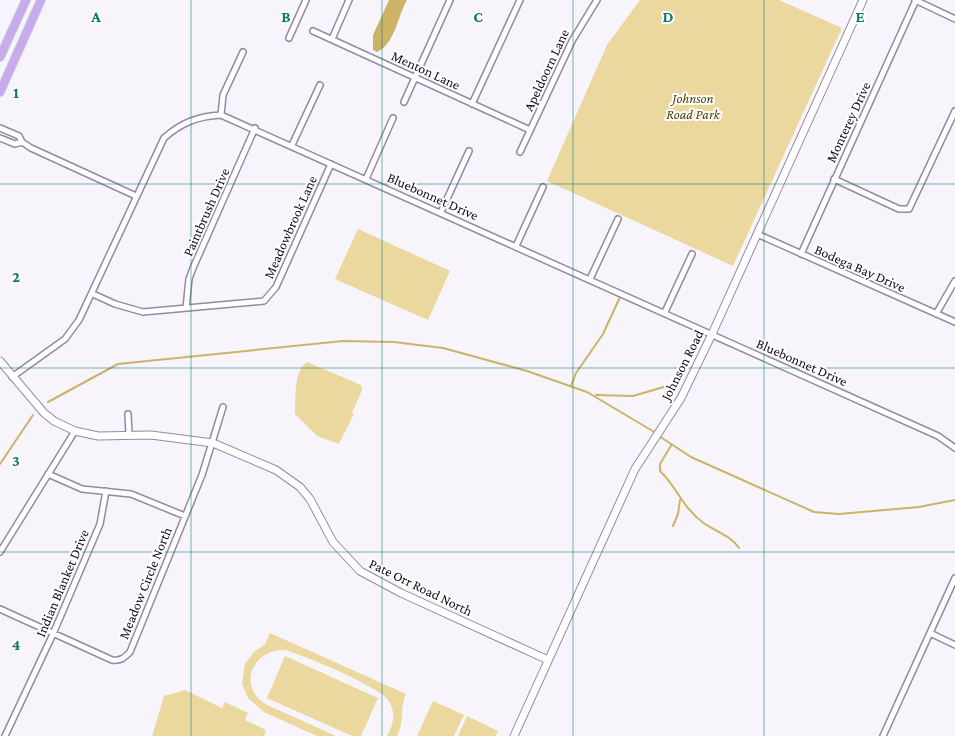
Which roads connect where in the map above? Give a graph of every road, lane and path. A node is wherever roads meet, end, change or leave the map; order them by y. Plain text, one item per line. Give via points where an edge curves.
1 (26, 0) edge
2 (41, 0) edge
3 (306, 0) edge
4 (349, 0) edge
5 (450, 0) edge
6 (520, 0) edge
7 (597, 0) edge
8 (863, 0) edge
9 (916, 0) edge
10 (955, 19) edge
11 (313, 31) dead end
12 (289, 38) dead end
13 (332, 39) junction
14 (242, 52) dead end
15 (0, 57) edge
16 (415, 78) junction
17 (320, 85) dead end
18 (0, 92) edge
19 (404, 102) dead end
20 (472, 104) junction
21 (955, 111) edge
22 (221, 115) junction
23 (393, 118) dead end
24 (0, 128) edge
25 (255, 128) junction
26 (530, 130) junction
27 (0, 138) edge
28 (22, 142) junction
29 (292, 145) junction
30 (469, 151) dead end
31 (520, 152) dead end
32 (331, 164) junction
33 (366, 178) junction
34 (834, 179) junction
35 (543, 187) dead end
36 (136, 196) junction
37 (441, 212) junction
38 (618, 219) dead end
39 (757, 234) junction
40 (516, 246) junction
41 (692, 254) dead end
42 (801, 254) junction
43 (590, 279) junction
44 (955, 281) edge
45 (93, 294) junction
46 (186, 308) junction
47 (665, 312) junction
48 (936, 314) junction
49 (955, 322) edge
50 (712, 334) junction
51 (0, 361) edge
52 (12, 377) junction
53 (222, 407) dead end
54 (128, 414) dead end
55 (76, 431) junction
56 (129, 435) junction
57 (213, 443) junction
58 (954, 445) edge
59 (48, 474) junction
60 (106, 491) junction
61 (185, 516) junction
62 (0, 552) edge
63 (955, 578) edge
64 (0, 609) edge
65 (930, 633) junction
66 (53, 634) junction
67 (955, 645) edge
68 (548, 660) junction
69 (5, 736) edge
70 (514, 736) edge
71 (883, 736) edge

1 - 15 main road
2 - 18 main road
3 - 12 street
4 - 13 street
5 - 16 street
6 - 20 street
7 - 26 street, Apeldoorn Lane via 572,41
8 - 39 main road, Johnson Road
9 - 10 street
9 - 34 street, Monterey Drive
11 - 13 street, Menton Lane
13 - 16 street, Menton Lane
14 - 22 street via 223,95
16 - 19 street
16 - 20 street, Menton Lane
17 - 29 street
20 - 26 street, Menton Lane
21 - 34 street via 909,209 899,209
22 - 25 street, Bluebonnet Drive
22 - 36 street, Bluebonnet Drive via 194,118 164,138
23 - 33 street
24 - 28 street via 19,136
25 - 29 street, Bluebonnet Drive
25 - 46 street, Paintbrush Drive via 189,278
26 - 31 street, Apeldoorn Lane
27 - 28 street via 15,144
28 - 36 street
29 - 32 street, Bluebonnet Drive
30 - 37 street
32 - 33 street, Bluebonnet Drive
32 - 46 street, Meadowbrook Lane via 276,287 268,298
33 - 37 street, Bluebonnet Drive
34 - 42 street, Monterey Drive
35 - 40 street
36 - 45 street, Bluebonnet Drive
37 - 40 street, Bluebonnet Drive
38 - 43 street
39 - 42 street, Bodega Bay Drive
39 - 50 main road, Johnson Road
40 - 43 street, Bluebonnet Drive
41 - 47 street
42 - 48 street, Bodega Bay Drive
43 - 47 street, Bluebonnet Drive
44 - 48 street
45 - 46 street, Meadowbrook Lane via 143,312
45 - 52 street, Bluebonnet Drive via 65,339
47 - 50 street, Bluebonnet Drive
48 - 49 street, Bodega Bay Drive
50 - 58 street, Bluebonnet Drive
50 - 68 main road, Johnson Road via 666,424 635,469
51 - 52 main road, Pate Orr Road North
52 - 55 main road, Pate Orr Road North via 44,413
53 - 57 street, Meadow Circle North
54 - 56 street
55 - 56 main road, Pate Orr Road North via 98,436
55 - 59 street
56 - 57 main road, Pate Orr Road North
57 - 61 street, Meadow Circle North
57 - 68 main road, Pate Orr Road North via 276,470 300,487 333,542 360,571
59 - 60 street via 72,486
59 - 62 street
60 - 61 street via 131,494
60 - 66 street, Indian Blanket Drive via 100,524
61 - 66 street, Meadow Circle North via 130,652 125,657 112,660
63 - 65 street
64 - 66 street
65 - 67 street
65 - 71 street
66 - 69 street, Indian Blanket Drive
68 - 70 main road, Johnson Road

